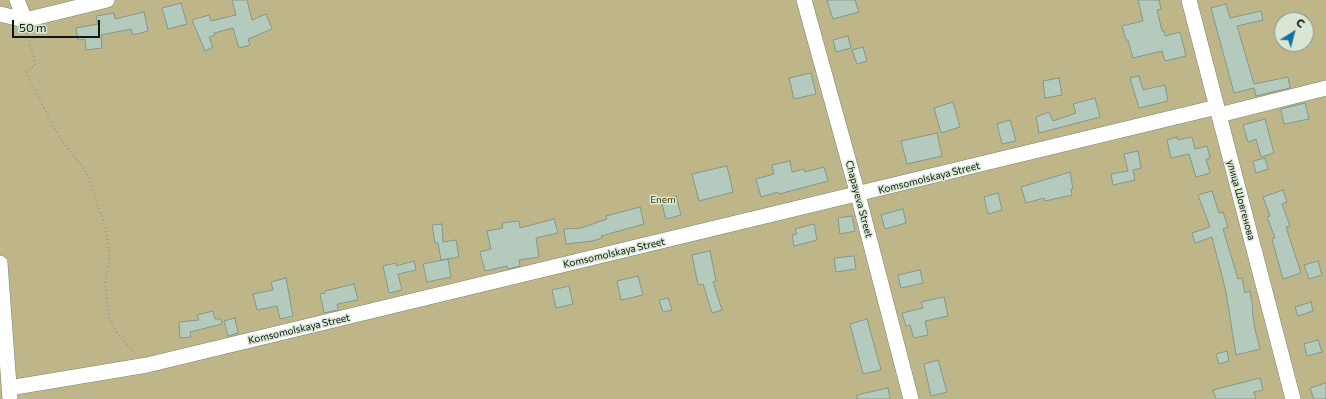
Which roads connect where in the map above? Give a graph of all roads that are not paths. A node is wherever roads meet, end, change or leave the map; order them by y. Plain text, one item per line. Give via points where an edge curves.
1 (18, 0) edge
2 (107, 0) edge
3 (804, 0) edge
4 (1189, 0) edge
5 (0, 14) edge
6 (25, 20) junction
7 (1326, 88) edge
8 (1218, 111) junction
9 (858, 195) junction
10 (0, 263) edge
11 (9, 393) edge
12 (910, 399) edge
13 (1293, 399) edge

1 - 6 street
2 - 6 street
3 - 9 street, Chapayeva Street
4 - 8 street, улица Шовгенова
5 - 6 street
7 - 8 street, Komsomolskaya Street
8 - 9 street, Komsomolskaya Street
8 - 13 street, улица Шовгенова
9 - 11 street, Komsomolskaya Street via 147,365
9 - 12 street, Chapayeva Street
10 - 11 street

